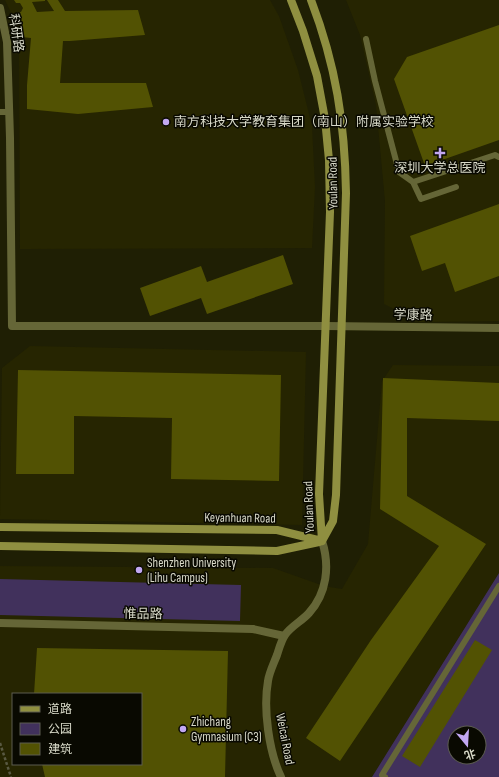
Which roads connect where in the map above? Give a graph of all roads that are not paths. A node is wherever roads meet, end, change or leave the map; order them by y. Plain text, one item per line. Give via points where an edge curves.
1 (291, 0) edge
2 (311, 0) edge
3 (0, 8) edge
4 (366, 40) dead end
5 (0, 112) edge
6 (9, 112) junction
7 (499, 157) edge
8 (413, 182) junction
9 (456, 188) dead end
10 (12, 326) joint
11 (326, 326) junction
12 (342, 326) junction
13 (499, 328) edge
14 (0, 527) edge
15 (322, 541) junction
16 (0, 546) edge
17 (499, 586) edge
18 (0, 623) edge
19 (284, 636) junction
20 (281, 777) edge
21 (385, 777) edge

1 - 11 street, Youlan Road via 317,76 328,139 330,212
2 - 12 street, Youlan Road via 328,51 343,129 346,193
3 - 6 street, 科研路 via 7,42
4 - 8 lane via 399,172
5 - 6 lane
6 - 10 street, 科研路
7 - 8 lane via 495,155
8 - 9 lane via 421,199
10 - 11 street, 学康路
11 - 12 street, 学康路
11 - 15 street, Youlan Road via 319,494
12 - 13 street, 学康路
12 - 15 street, Youlan Road via 336,495 333,520
14 - 15 street, Keyanhuan Road via 277,530
15 - 16 street via 277,551
15 - 19 street via 326,560 324,586 309,613
17 - 21 lane via 382,774
18 - 19 street, 惟品路 via 253,629
19 - 20 street, Weicai Road via 268,681 267,715 276,766

